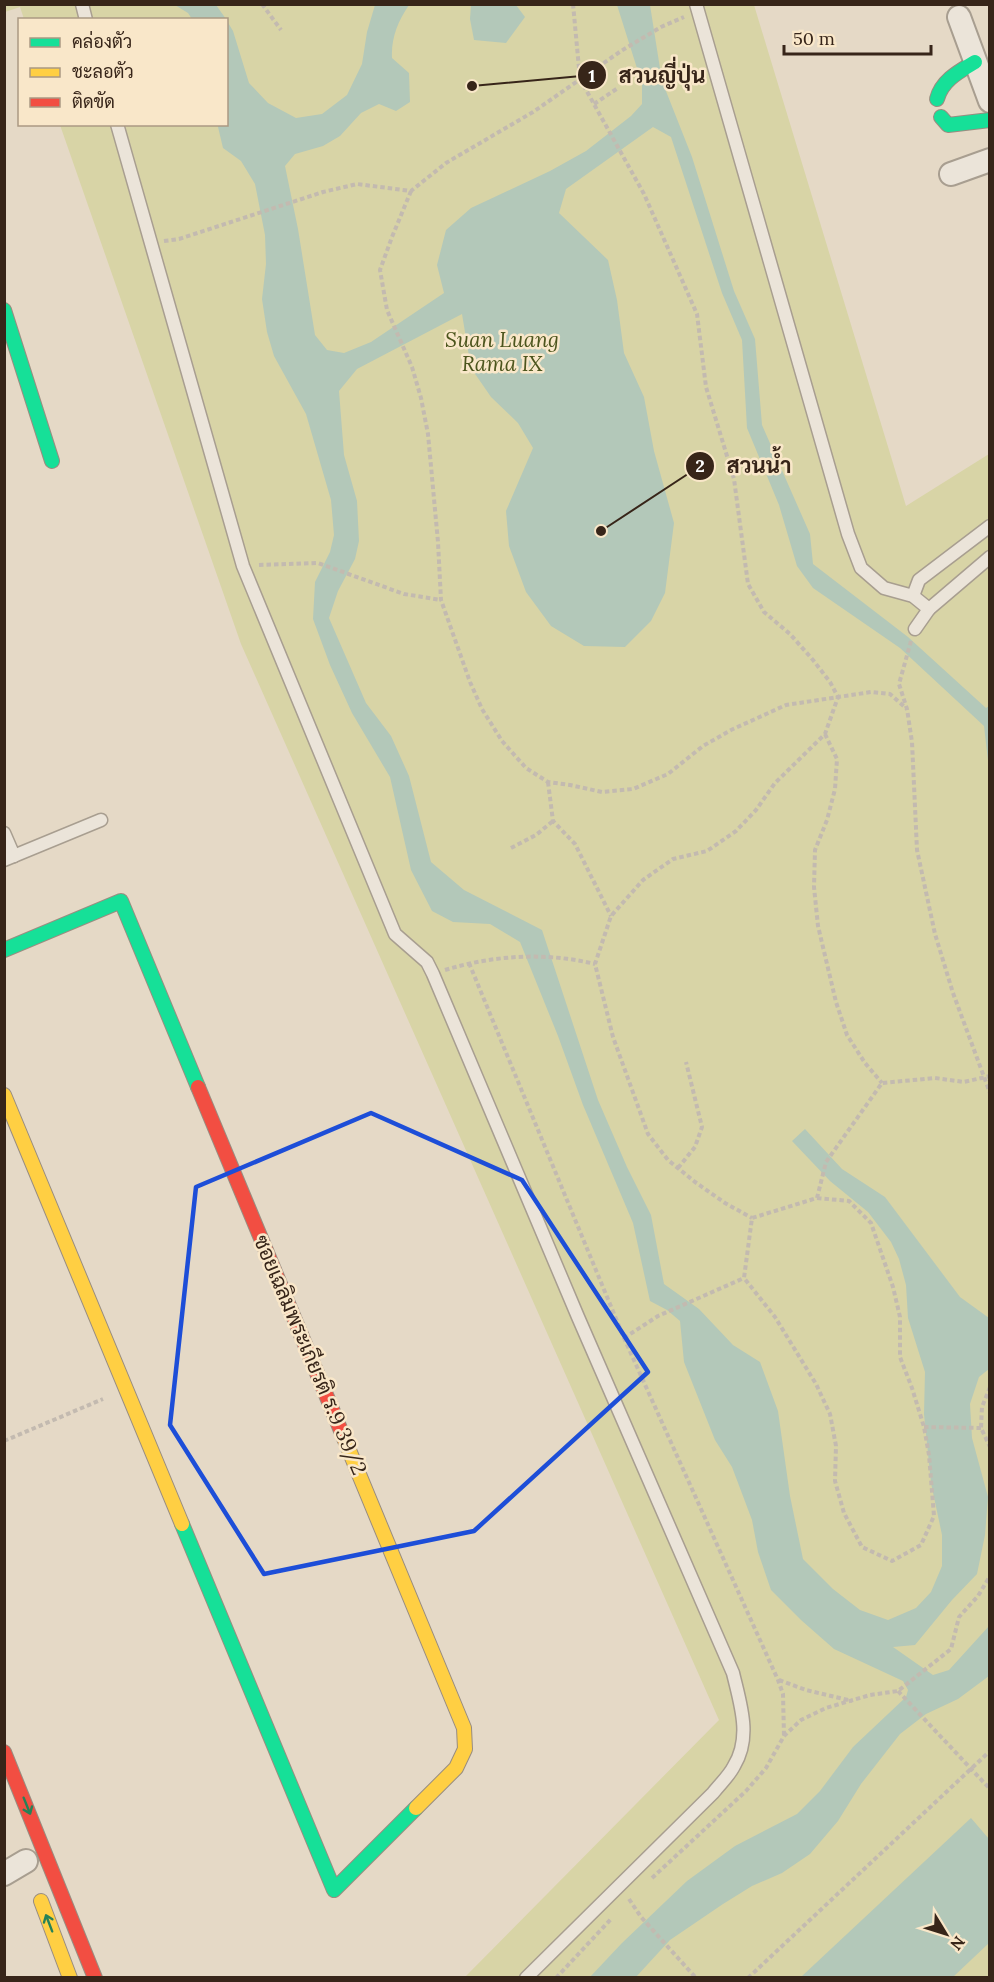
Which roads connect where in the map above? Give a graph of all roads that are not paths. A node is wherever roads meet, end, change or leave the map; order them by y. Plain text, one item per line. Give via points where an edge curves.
1 (697, 8) edge
2 (959, 17) dead end
3 (975, 62) junction
4 (937, 99) dead end
5 (990, 101) edge
6 (940, 117) dead end
7 (990, 120) edge
8 (118, 126) edge
9 (989, 161) edge
10 (951, 174) dead end
11 (4, 310) edge
12 (52, 461) dead end
13 (990, 526) edge
14 (990, 557) edge
15 (912, 596) junction
16 (929, 609) junction
17 (915, 629) road end
18 (101, 820) dead end
19 (4, 833) edge
20 (9, 858) edge
21 (4, 950) edge
22 (4, 1095) edge
23 (4, 1752) edge
24 (31, 1859) junction
25 (4, 1874) edge
26 (38, 1893) dead end
27 (70, 1977) edge
28 (95, 1977) edge
29 (526, 1977) edge

1 - 15 lane via 848,534 861,568 884,588
2 - 3 street
3 - 4 street via 945,84
3 - 5 street
6 - 7 street via 948,125
8 - 29 lane via 243,566 395,934 427,962 433,974 733,1673 745,1735 735,1765 713,1793
9 - 10 street
11 - 12 street
13 - 15 lane via 920,580
14 - 16 lane
15 - 16 lane
16 - 17 lane
18 - 20 lane
19 - 20 lane
21 - 22 street, ซอยเฉลิมพระเกียรติ ร.9 39/2 via 121,901 464,1728 465,1749 456,1768 334,1890
23 -> 24 street
24 - 25 street
24 - 28 street
27 -> 26 street

